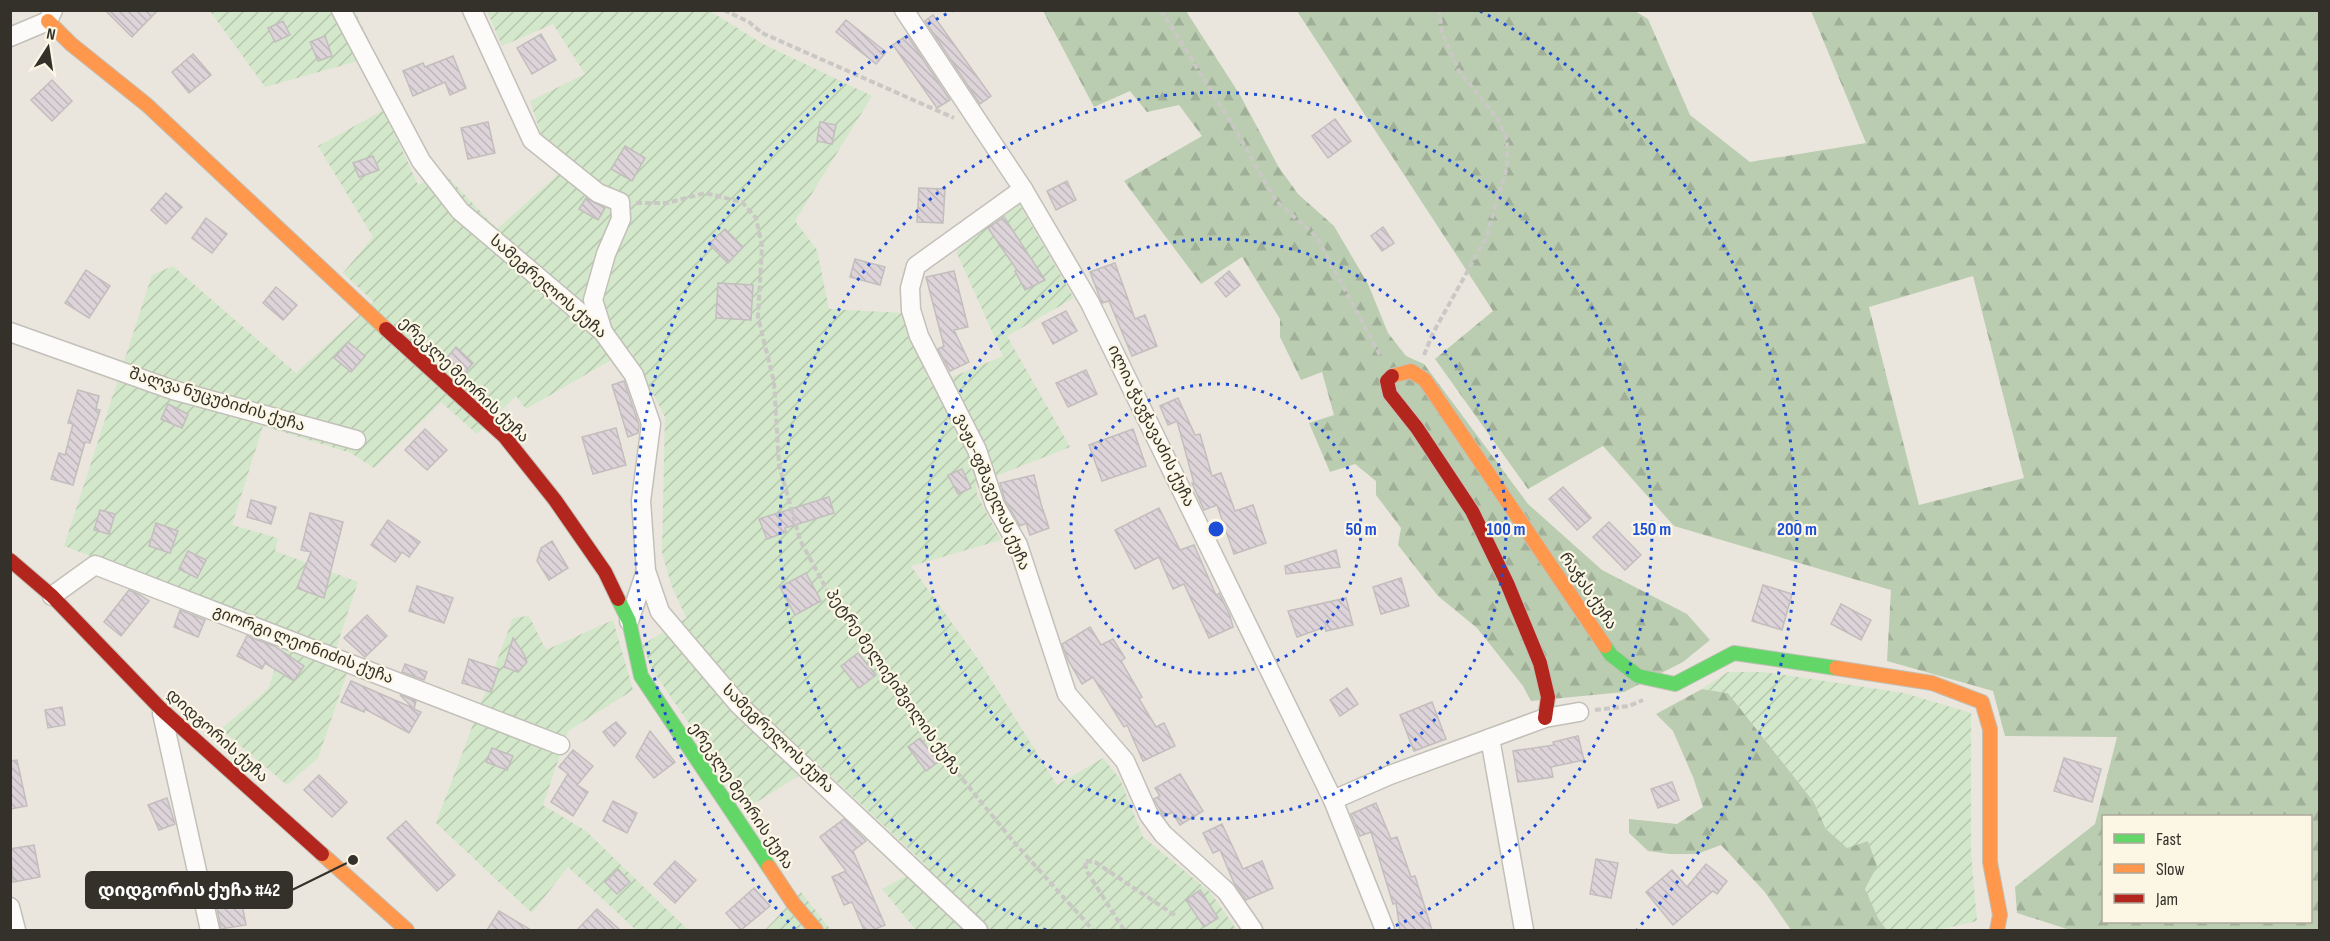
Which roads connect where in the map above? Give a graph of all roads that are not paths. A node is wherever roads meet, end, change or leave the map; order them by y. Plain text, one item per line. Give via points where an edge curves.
1 (341, 10) edge
2 (472, 10) edge
3 (904, 10) edge
4 (50, 16) edge
5 (10, 36) edge
6 (1023, 189) junction
7 (10, 332) edge
8 (603, 332) junction
9 (356, 440) dead end
10 (10, 560) edge
11 (646, 571) junction
12 (52, 596) junction
13 (629, 621) junction
14 (160, 709) junction
15 (1579, 712) road end
16 (1545, 718) junction
17 (1490, 738) junction
18 (560, 745) dead end
19 (1333, 800) junction
20 (10, 907) edge
21 (16, 930) edge
22 (210, 930) edge
23 (407, 930) edge
24 (816, 930) edge
25 (978, 930) edge
26 (1253, 930) edge
27 (1385, 930) edge
28 (1524, 930) edge
29 (1997, 930) edge

1 - 8 street, სამეგრელოს ქუჩა via 421,161 460,211
2 - 8 street via 532,140 598,193 620,202 621,219 606,254 594,300
3 - 6 street, ილია ჭავჭავაძის ქუჩა
4 - 5 street
4 - 13 main road, ერეკლე მეორის ქუჩა via 64,39 147,105 504,436 599,563
6 - 19 street, ილია ჭავჭავაძის ქუჩა via 1090,303
6 - 26 street, ვაჟა-ფშაველას ქუჩა via 916,266 910,310 919,336 977,450 995,505 1018,545 1067,694 1125,761 1149,815 1163,834 1226,891
7 - 9 street, შალვა ნუცუბიძის ქუჩა via 173,390
8 - 11 street, სამეგრელოს ქუჩა via 634,375 651,424 641,501
10 - 12 main road, დიდგორის ქუჩა
11 - 13 street
11 - 25 street, სამეგრელოს ქუჩა via 660,612 739,705
12 - 14 main road, დიდგორის ქუჩა
12 - 18 street, გიორგი ლეონიძის ქუჩა via 95,565
13 - 24 main road, ერეკლე მეორის ქუჩა via 641,676 793,903
14 - 22 street
14 - 23 main road, დიდგორის ქუჩა
15 - 16 street
16 - 17 street
16 - 29 main road, რაჭას ქუჩა via 1548,697 1540,663 1508,583 1472,511 1390,394 1387,381 1391,376 1412,371 1425,380 1611,655 1638,676 1675,684 1734,653 1932,683 1982,702 1990,729 1990,862 2000,915
17 - 19 street
17 - 28 street
19 - 27 street, ილია ჭავჭავაძის ქუჩა
20 - 21 street

